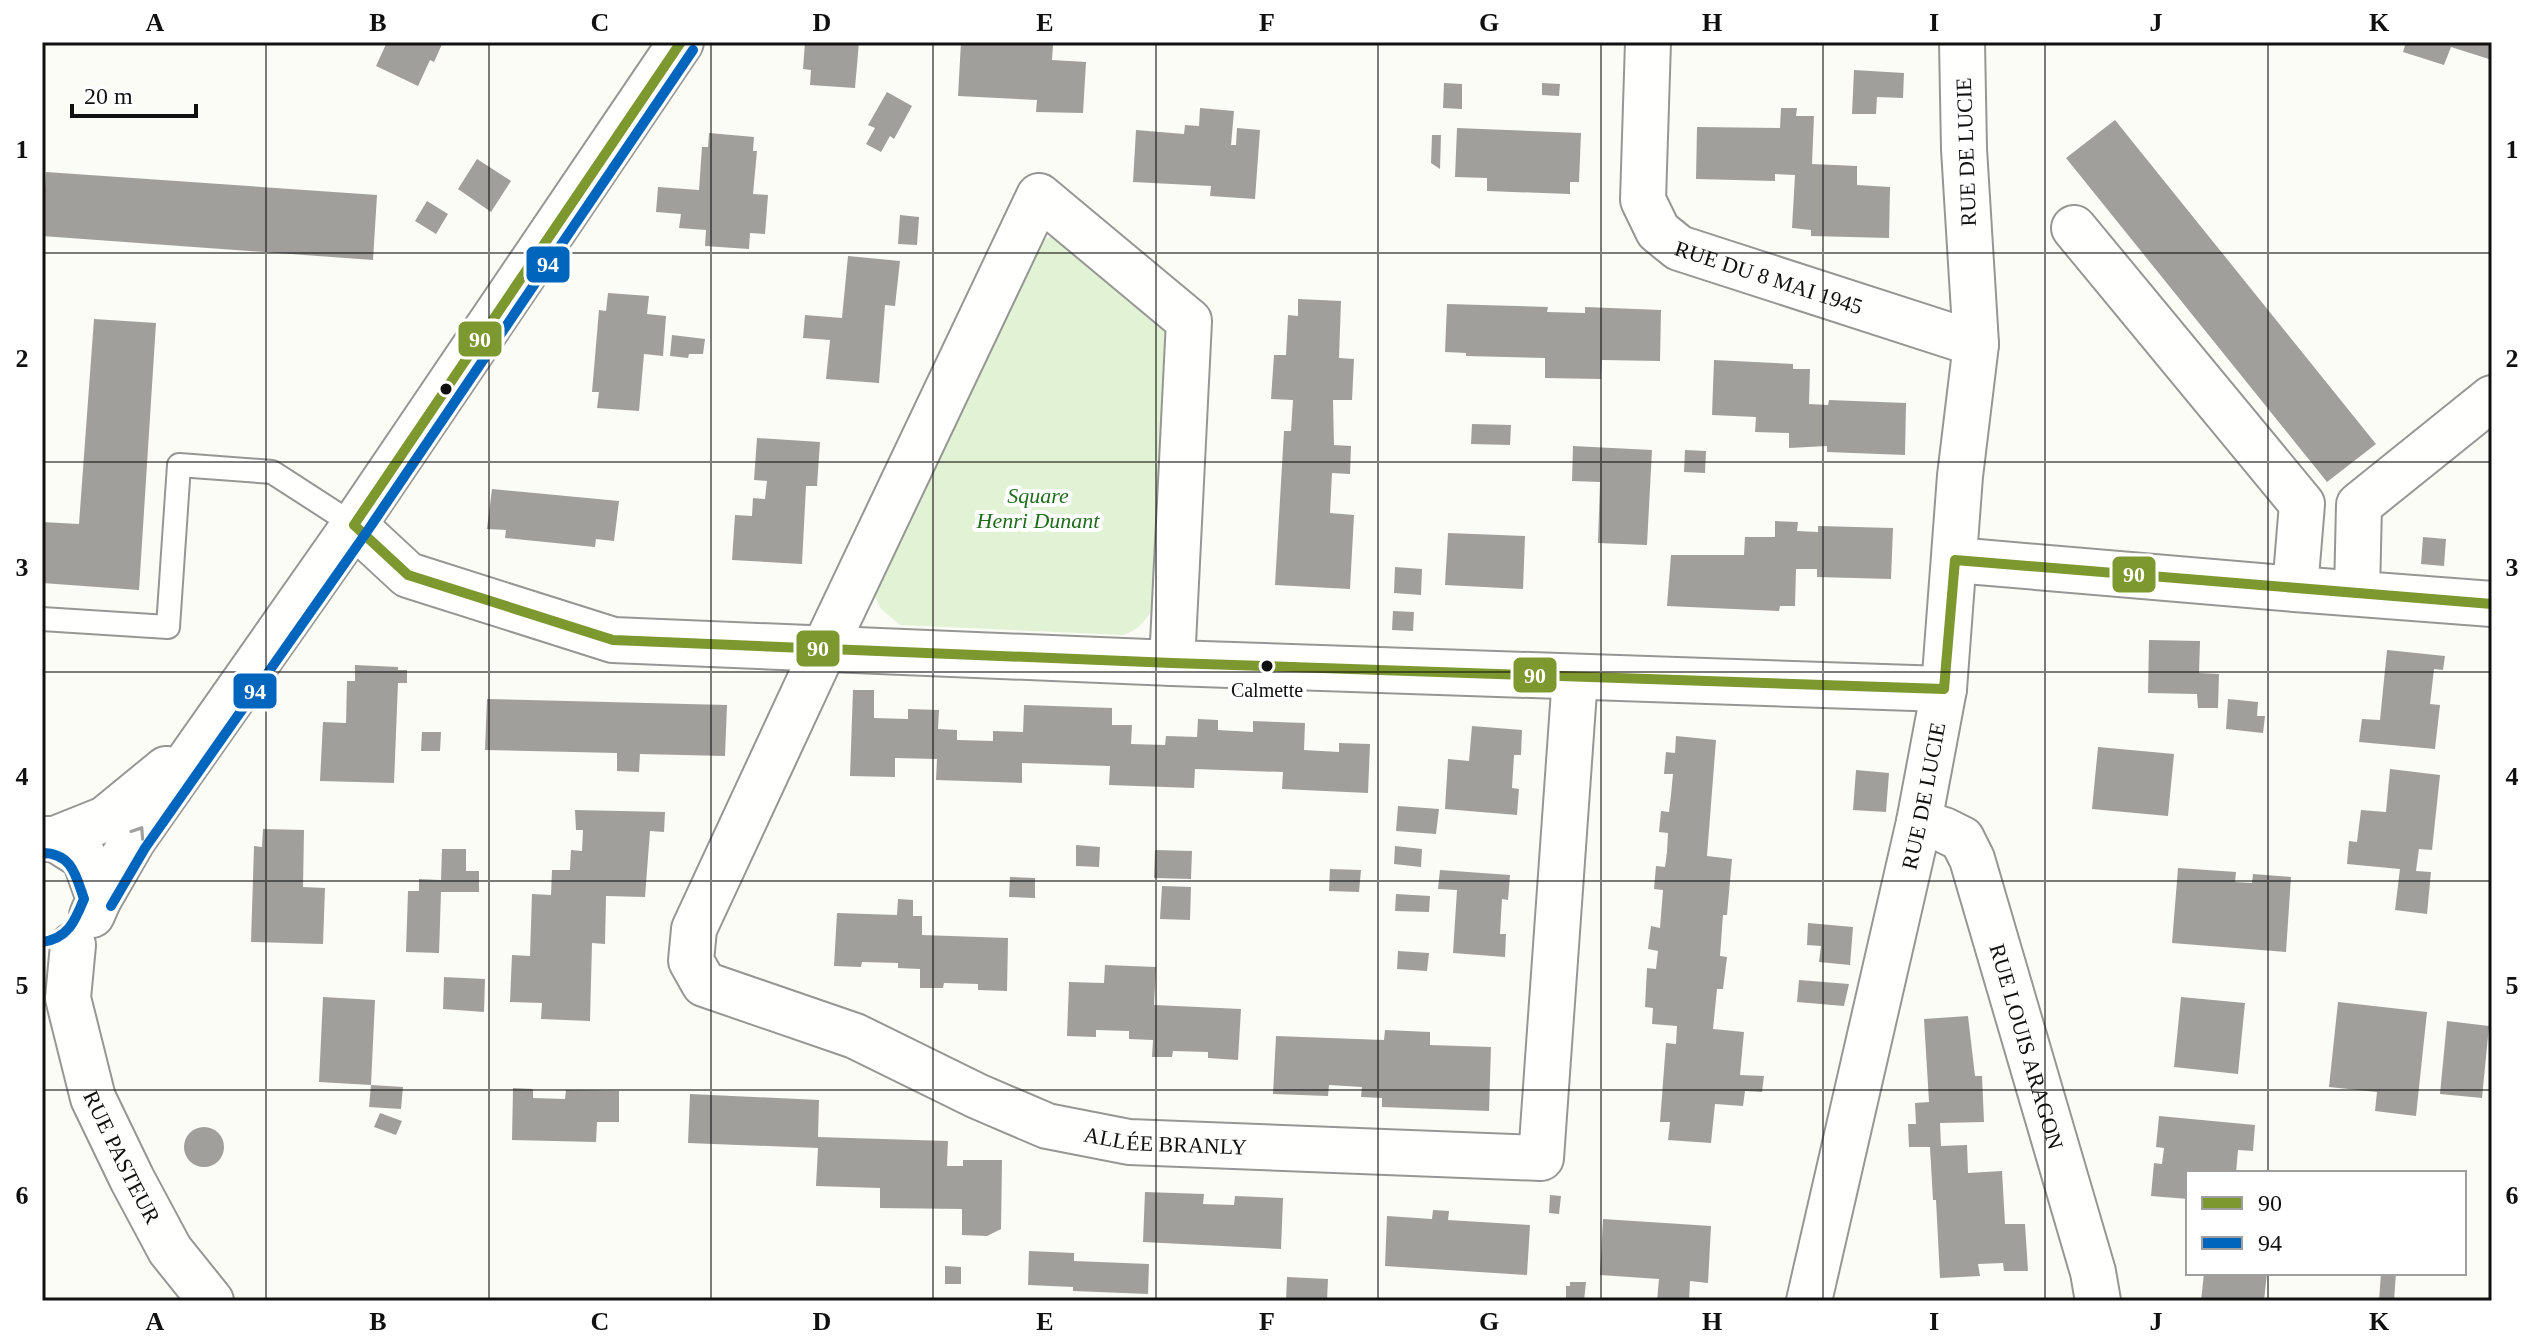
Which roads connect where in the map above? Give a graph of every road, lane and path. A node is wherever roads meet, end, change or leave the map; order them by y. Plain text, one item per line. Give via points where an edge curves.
1 (681, 42) edge
2 (1648, 42) edge
3 (1962, 42) edge
4 (2074, 228) dead end
5 (1976, 344) junction
6 (2492, 398) edge
7 (2302, 504) junction
8 (2359, 505) junction
9 (354, 525) junction
10 (1955, 560) junction
11 (2295, 589) junction
12 (2357, 593) junction
13 (2492, 604) edge
14 (42, 619) edge
15 (824, 649) junction
16 (1172, 663) junction
17 (1575, 677) junction
18 (1944, 689) junction
19 (200, 744) junction
20 (1919, 822) junction
21 (48, 839) edge
22 (99, 899) junction
23 (56, 966) edge
24 (211, 1301) edge
25 (1809, 1301) edge
26 (2098, 1301) edge

1 - 9 street
2 - 5 street, RUE DU 8 MAI 1945 via 1643,200 1658,231 1679,248
3 - 5 street, RUE DE LUCIE
4 - 7 street
5 - 10 street, RUE DE LUCIE
6 - 8 street
7 - 8 street
7 - 11 street
8 - 12 street
9 - 14 lane via 272,472 179,465 168,627
9 - 15 street via 408,575 613,640
9 - 19 street
10 - 11 street
10 - 18 street, RUE DE LUCIE
11 - 12 street
12 - 13 street
15 - 16 street
15 - 16 street via 1039,196 1189,321
15 - 17 street, ALLÉE BRANLY via 694,929 691,961 704,984 855,1036 1047,1126 1129,1142 1541,1158
16 - 17 street
17 - 18 street
18 - 20 street, RUE DE LUCIE
19 - 21 street via 105,819
22 -> 19 street
20 - 25 street, RUE DE LUCIE
20 - 26 street, RUE LOUIS ARAGON via 1962,839 1972,859
21 - 22 street via 84,857
22 - 23 street via 82,939
23 - 24 street, RUE PASTEUR via 93,1098 170,1250

